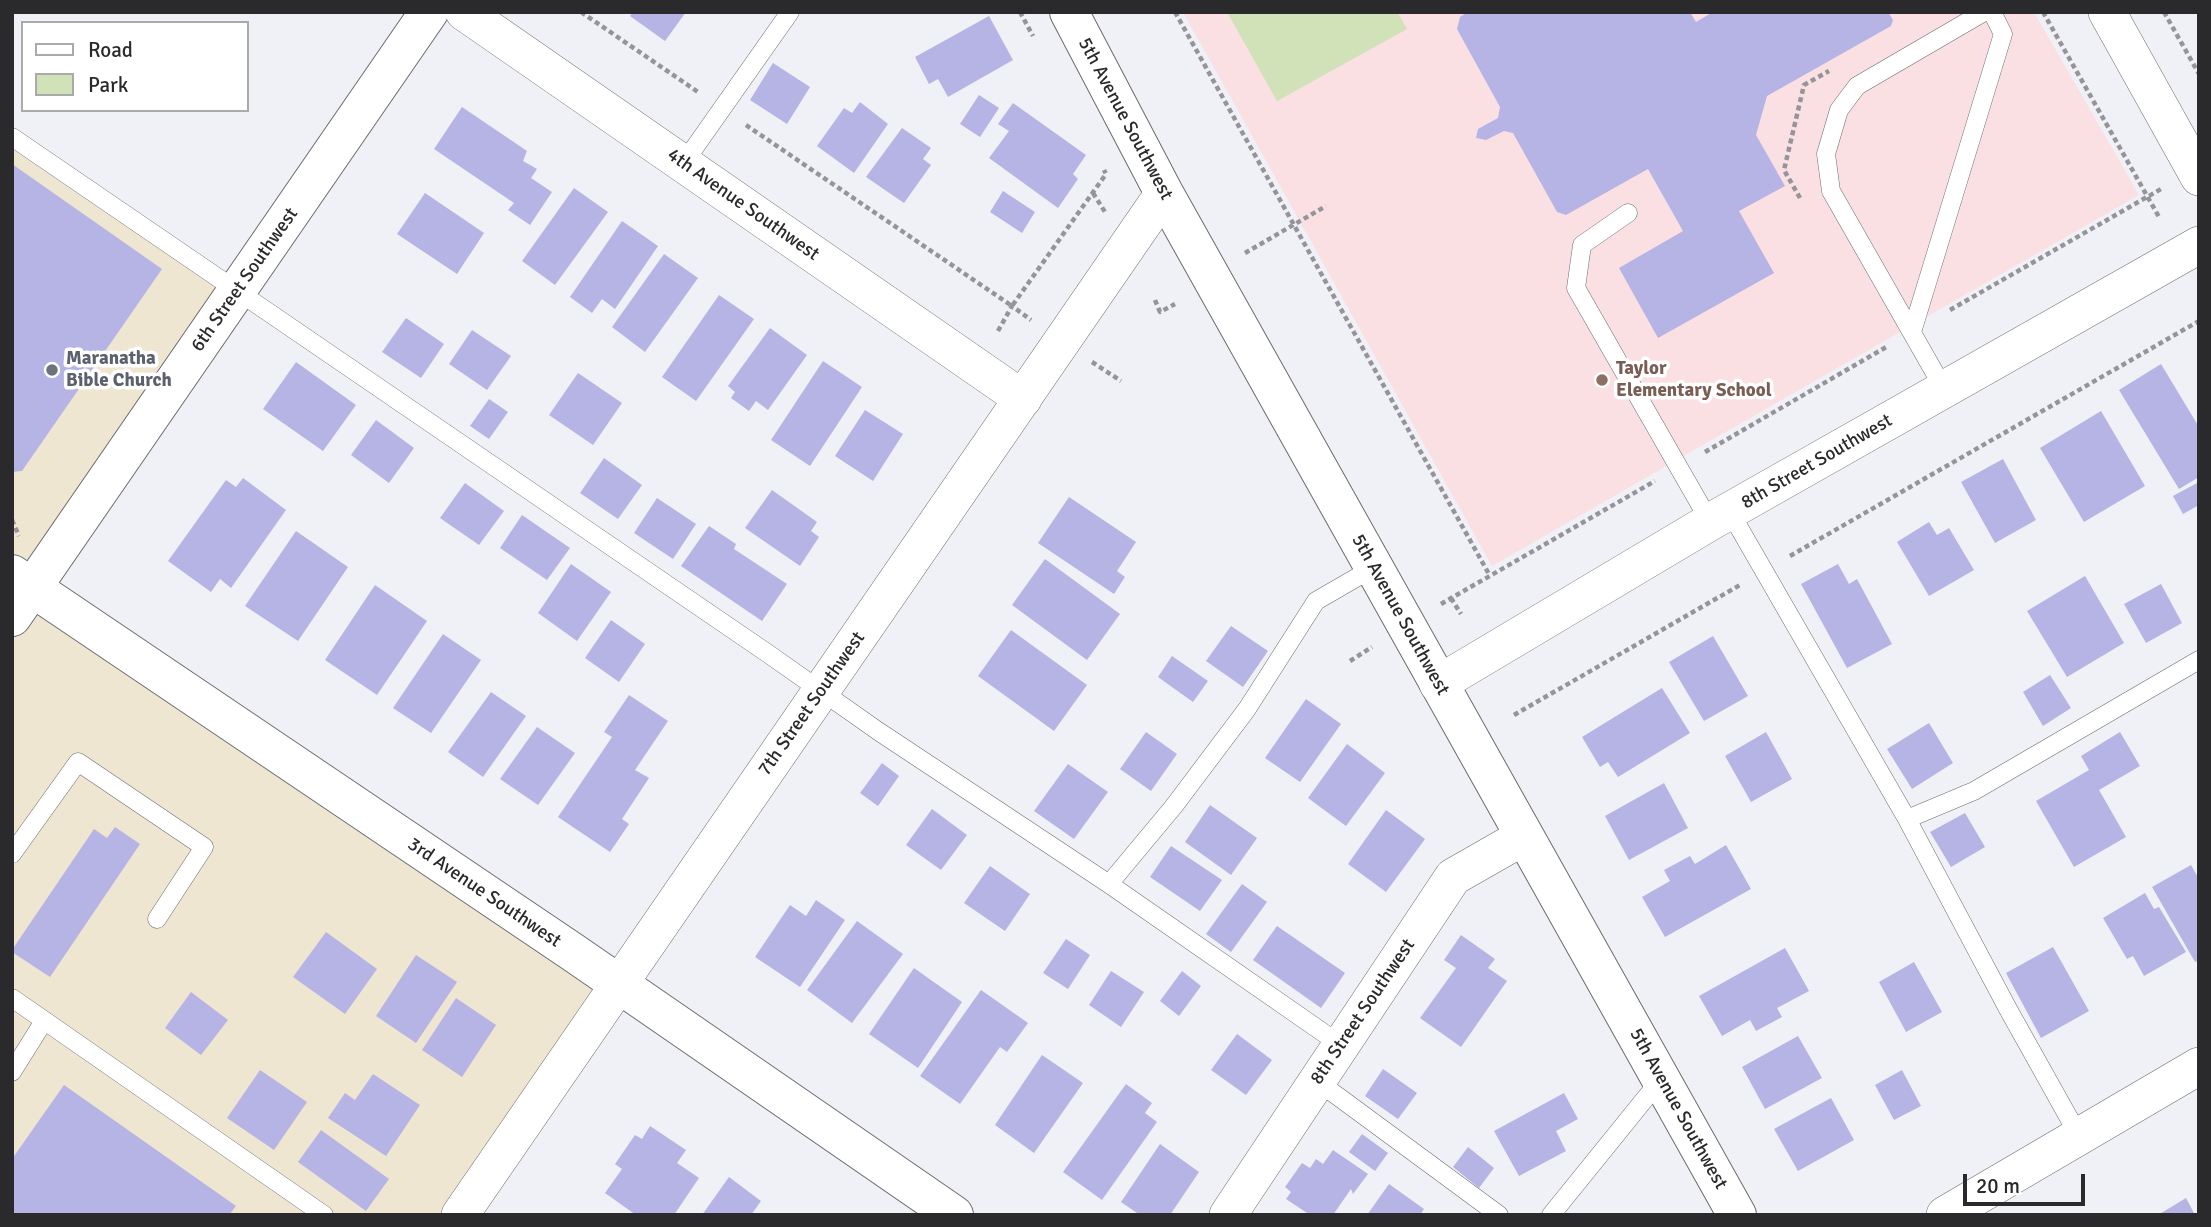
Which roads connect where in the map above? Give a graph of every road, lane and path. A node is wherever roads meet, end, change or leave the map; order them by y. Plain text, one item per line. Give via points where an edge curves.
1 (429, 12) edge
2 (464, 12) edge
3 (581, 12) edge
4 (790, 12) edge
5 (1020, 12) edge
6 (1069, 12) edge
7 (1175, 12) edge
8 (1984, 12) edge
9 (1992, 12) edge
10 (2043, 12) edge
11 (2107, 12) edge
12 (2164, 12) edge
13 (1038, 47) dead end
14 (2199, 74) edge
15 (722, 108) junction
16 (12, 136) edge
17 (1100, 162) dead end
18 (683, 164) junction
19 (2183, 181) edge
20 (1164, 193) junction
21 (2147, 197) junction
22 (1326, 206) dead end
23 (1628, 213) dead end
24 (2159, 217) dead end
25 (1294, 224) junction
26 (2199, 245) edge
27 (1245, 253) dead end
28 (237, 291) junction
29 (1156, 300) dead end
30 (1175, 304) dead end
31 (1012, 306) junction
32 (2199, 321) edge
33 (1040, 326) dead end
34 (998, 331) dead end
35 (1912, 332) junction
36 (1092, 362) dead end
37 (1121, 381) dead end
38 (1944, 389) junction
39 (1023, 399) junction
40 (1678, 467) junction
41 (1720, 517) junction
42 (1373, 568) junction
43 (1764, 571) junction
44 (1490, 576) junction
45 (19, 593) edge
46 (1451, 598) junction
47 (1440, 604) dead end
48 (1461, 614) dead end
49 (1373, 647) dead end
50 (2199, 660) edge
51 (1350, 661) dead end
52 (1438, 684) junction
53 (821, 692) junction
54 (1514, 715) dead end
55 (1907, 819) junction
56 (1523, 837) junction
57 (12, 854) edge
58 (1109, 884) junction
59 (157, 919) dead end
60 (619, 985) junction
61 (12, 999) edge
62 (44, 1021) junction
63 (1341, 1045) junction
64 (2199, 1066) edge
65 (12, 1072) edge
66 (1661, 1078) junction
67 (1317, 1081) junction
68 (2079, 1136) junction
69 (324, 1215) edge
70 (460, 1215) edge
71 (954, 1215) edge
72 (1228, 1215) edge
73 (1499, 1215) edge
74 (1551, 1215) edge
75 (1737, 1215) edge
76 (1945, 1215) edge

1 - 28 main road, 6th Street Southwest
2 - 18 street, 4th Avenue Southwest
3 - 15 path
4 - 15 lane
5 - 13 path
6 - 20 main road, 5th Avenue Southwest
7 - 25 path
8 - 35 lane via 1857,86 1839,110 1826,154 1831,191
9 - 35 lane via 2003,34
10 - 21 path
11 - 19 street
12 - 14 path
15 - 18 lane
15 - 31 path
16 - 28 lane
17 - 31 path via 1106,173
18 - 39 street, 4th Avenue Southwest
19 - 21 path
20 - 39 street, 7th Street Southwest
20 - 42 main road, 5th Avenue Southwest
21 - 24 path
21 - 35 path
22 - 25 path
23 - 40 lane via 1582,245 1576,288
25 - 27 path
25 - 44 path
26 - 38 street, 8th Street Southwest
28 - 45 main road, 6th Street Southwest
28 - 53 lane
29 - 30 path via 1160,312
31 - 33 path
31 - 34 path
32 - 43 path
35 - 38 lane
35 - 40 path
36 - 37 path
38 - 41 street, 8th Street Southwest
39 - 53 street, 7th Street Southwest
40 - 41 lane
40 - 44 path
41 - 43 lane
41 - 52 street, 8th Street Southwest
42 - 52 main road, 5th Avenue Southwest
42 - 58 lane via 1316,601 1247,709
43 - 54 path
43 - 55 lane
44 - 46 path
45 - 60 main road, 3rd Avenue Southwest
46 - 47 path
46 - 48 path
49 - 51 path
50 - 55 lane via 1974,790
52 - 56 main road, 5th Avenue Southwest
53 - 58 lane
53 - 60 street, 7th Street Southwest
55 - 68 lane
56 - 63 street, 8th Street Southwest via 1453,877
56 - 66 main road, 5th Avenue Southwest
57 - 59 lane via 78,762 204,847
58 - 63 lane
60 - 70 street, 7th Street Southwest
60 - 71 main road, 3rd Avenue Southwest
61 - 62 lane
62 - 65 lane
62 - 69 lane
63 - 67 street, 8th Street Southwest
64 - 68 street
66 - 74 lane
66 - 75 main road, 5th Avenue Southwest
67 - 72 street, 8th Street Southwest
67 - 73 lane
68 - 76 street

